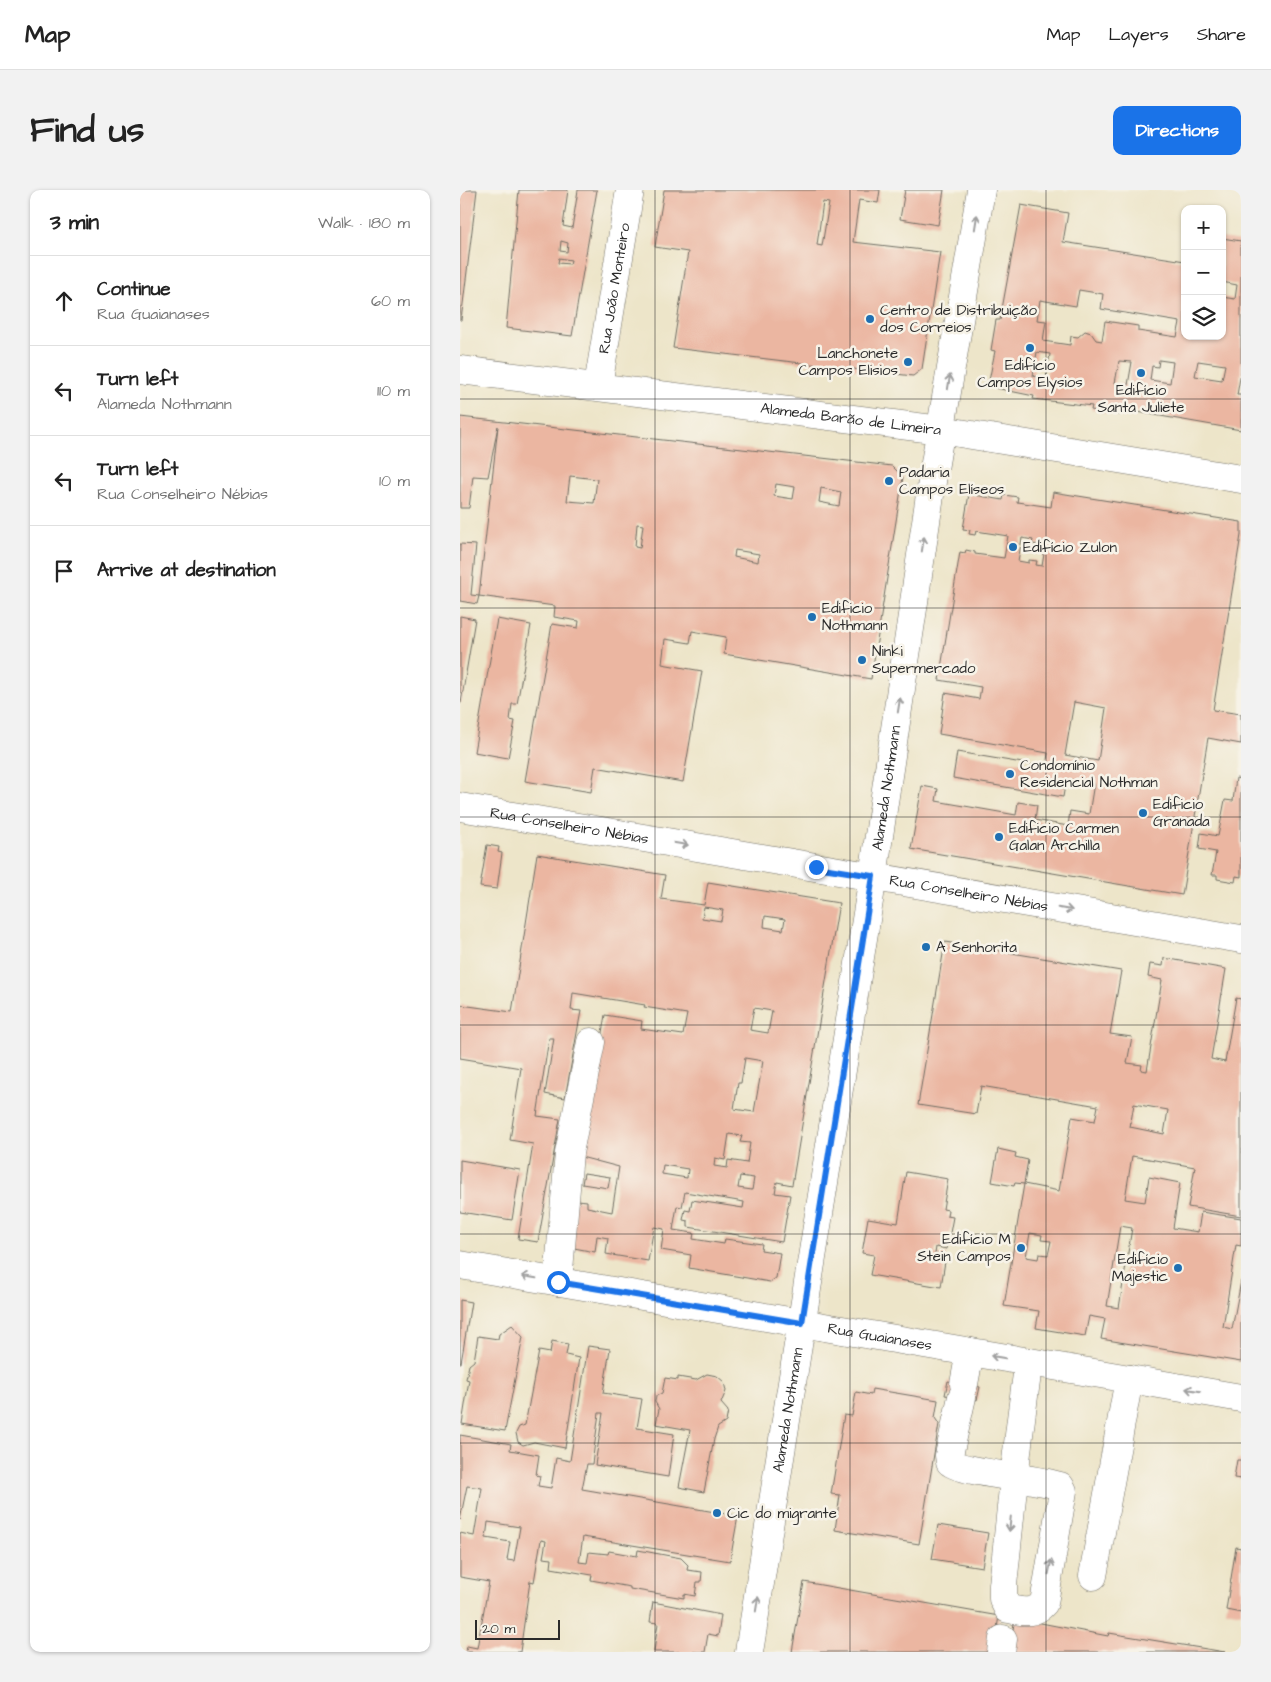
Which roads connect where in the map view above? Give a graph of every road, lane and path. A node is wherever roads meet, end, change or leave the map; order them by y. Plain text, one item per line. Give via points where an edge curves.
1 (630, 190) edge
2 (981, 190) edge
3 (460, 370) edge
4 (598, 386) junction
5 (941, 430) junction
6 (1241, 479) edge
7 (460, 808) edge
8 (873, 876) junction
9 (1241, 938) edge
10 (591, 1042) dead end
11 (460, 1265) edge
12 (559, 1271) junction
13 (802, 1323) junction
14 (970, 1352) junction
15 (1029, 1362) junction
16 (1129, 1379) junction
17 (1241, 1398) edge
18 (1094, 1576) dead end
19 (749, 1652) edge

1 - 4 street, Rua João Monteiro
5 -> 2 street, Alameda Nothmann
3 - 4 street, Alameda Barão de Limeira
4 - 5 street, Alameda Barão de Limeira
5 - 6 street, Alameda Barão de Limeira
8 -> 5 street, Alameda Nothmann
7 -> 8 street, Rua Conselheiro Nébias
8 -> 9 street, Rua Conselheiro Nébias
8 - 13 street, Alameda Nothmann
10 - 12 street via 569,1153
12 -> 11 street, Rua Guaianases
12 - 13 street, Rua Guaianases
13 - 14 street, Rua Guaianases
19 -> 13 street, Alameda Nothmann
15 -> 14 street, Rua Guaianases
14 - 15 street via 949,1456 956,1467 1015,1476
15 - 16 street, Rua Guaianases
17 -> 16 street, Rua Guaianases
16 - 18 street

